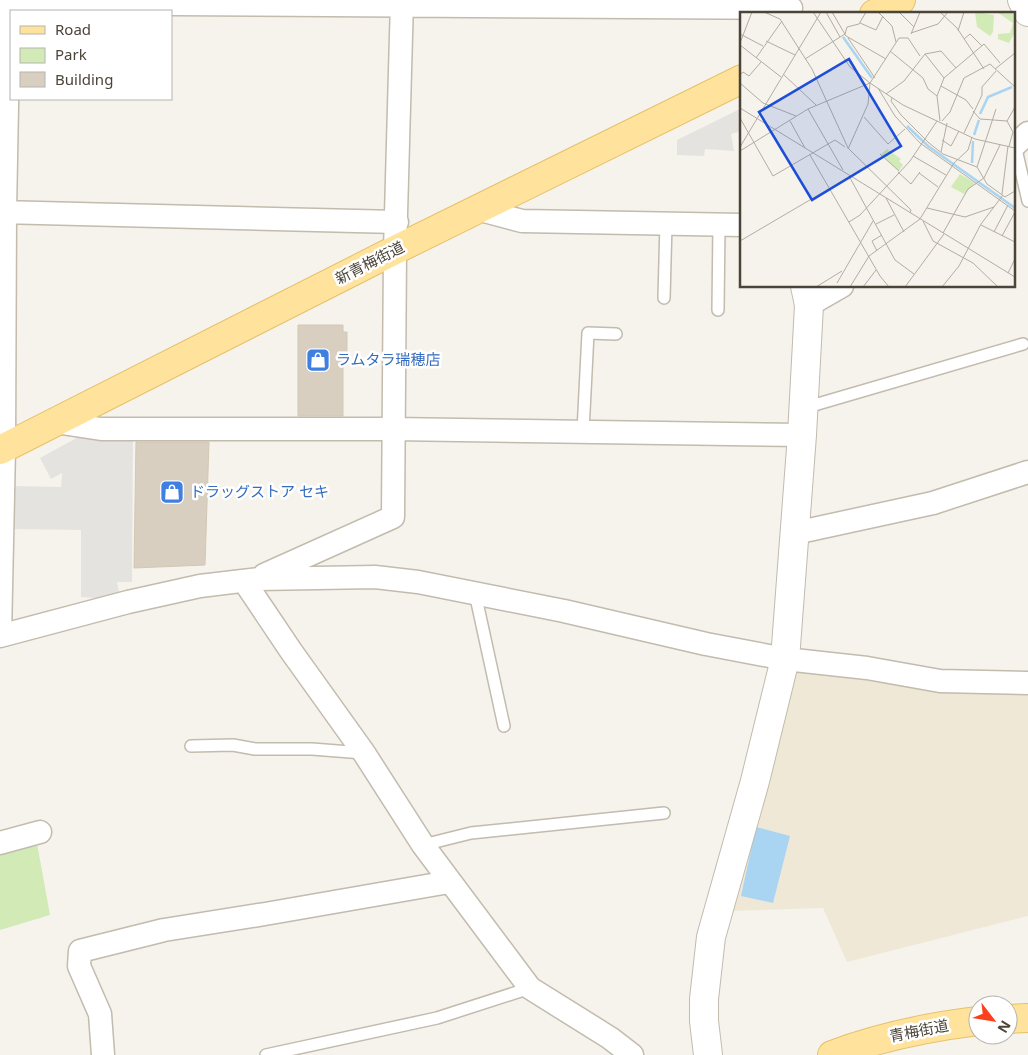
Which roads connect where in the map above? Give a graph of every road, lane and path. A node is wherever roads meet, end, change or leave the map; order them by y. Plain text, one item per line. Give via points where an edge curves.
1 (901, 0) edge
2 (1022, 0) edge
3 (9, 1) edge
4 (402, 2) edge
5 (791, 7) edge
6 (878, 12) edge
7 (1028, 12) edge
8 (740, 80) edge
9 (1019, 141) edge
10 (1028, 201) edge
11 (477, 209) junction
12 (2, 212) edge
13 (397, 222) junction
14 (666, 223) junction
15 (719, 225) junction
16 (740, 225) edge
17 (396, 250) junction
18 (835, 288) edge
19 (807, 296) edge
20 (664, 298) dead end
21 (718, 310) dead end
22 (616, 334) dead end
23 (1023, 344) dead end
24 (804, 408) junction
25 (55, 422) junction
26 (393, 429) junction
27 (583, 431) junction
28 (802, 435) junction
29 (1, 448) edge
30 (1028, 472) edge
31 (795, 533) junction
32 (251, 580) junction
33 (475, 593) junction
34 (0, 636) edge
35 (785, 659) junction
36 (1028, 683) edge
37 (504, 726) dead end
38 (191, 746) dead end
39 (364, 753) junction
40 (664, 813) dead end
41 (40, 832) dead end
42 (0, 843) edge
43 (423, 845) junction
44 (449, 882) junction
45 (530, 988) junction
46 (968, 1022) edge
47 (103, 1055) edge
48 (266, 1055) edge
49 (632, 1055) edge
50 (708, 1055) edge
51 (832, 1055) edge

1 - 6 main road
2 - 7 street
3 - 4 street
3 - 12 street
4 - 5 street
4 - 13 street
8 - 11 main road, 新青梅街道
9 - 10 lane
11 - 14 street via 522,221
11 - 17 main road, 新青梅街道
12 - 13 street
12 - 29 street
13 - 17 street
14 - 15 street
14 - 20 lane
15 - 16 street
15 - 21 lane
17 - 25 main road, 新青梅街道
17 - 26 street
18 - 19 street
19 - 24 street
22 - 27 lane via 588,333
23 - 24 lane
24 - 28 street
25 - 26 street via 101,429
25 - 29 main road, 新青梅街道
26 - 27 street
26 - 32 street via 394,517
27 - 28 street
28 - 31 street
29 - 34 street
30 - 31 street via 933,503
31 - 35 street
32 - 33 street via 375,577
32 - 34 street via 200,586 128,602
32 - 39 street via 292,651
33 - 35 street
33 - 37 lane
35 - 36 street via 867,668 940,681
35 - 50 street via 711,937 704,999
38 - 39 lane via 232,745 255,749
39 - 43 street
40 - 43 lane via 472,833
41 - 42 street
43 - 44 street
44 - 45 street
44 - 47 street via 164,930 80,951 79,966 100,1014
45 - 48 lane via 437,1018
45 - 49 street
46 - 51 main road, 青梅街道 via 897,1035

